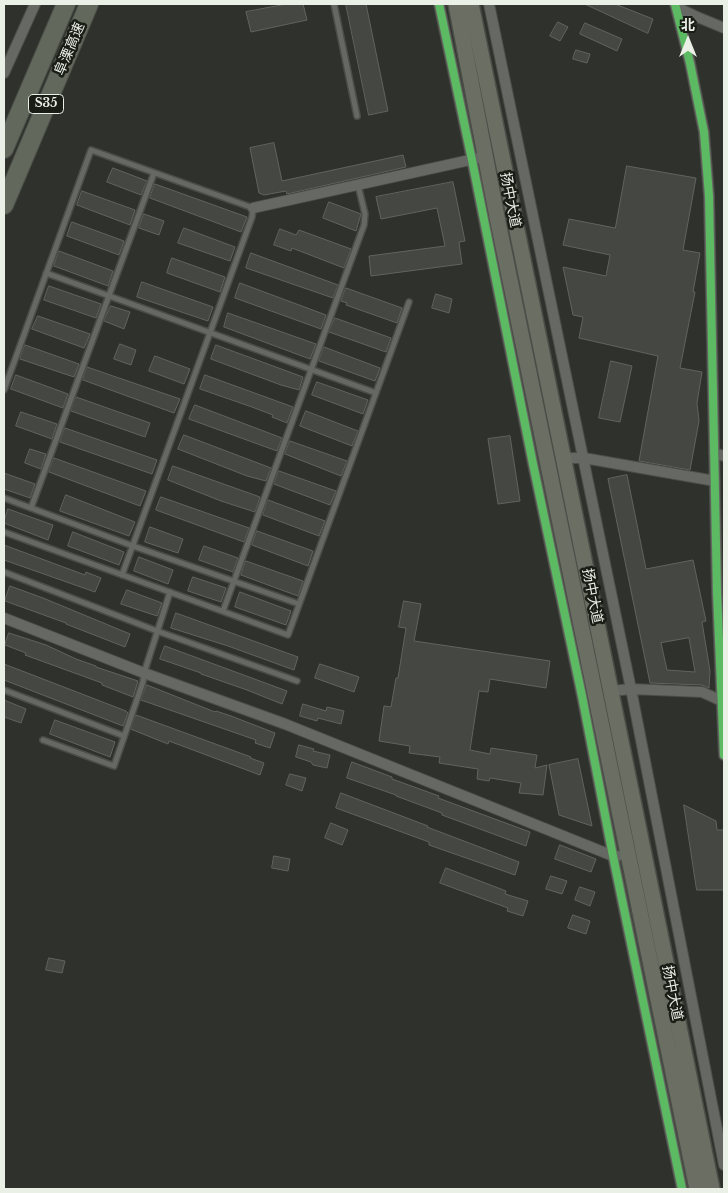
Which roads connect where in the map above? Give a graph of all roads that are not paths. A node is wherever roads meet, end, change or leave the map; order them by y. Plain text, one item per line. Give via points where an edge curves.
1 (35, 4) edge
2 (66, 4) edge
3 (90, 4) edge
4 (334, 4) edge
5 (439, 4) edge
6 (456, 4) edge
7 (471, 4) edge
8 (489, 4) edge
9 (676, 5) edge
10 (724, 28) edge
11 (4, 73) edge
12 (357, 116) dead end
13 (4, 149) edge
14 (501, 153) junction
15 (479, 158) junction
16 (154, 173) junction
17 (358, 185) junction
18 (4, 205) edge
19 (253, 208) junction
20 (521, 255) junction
21 (506, 259) junction
22 (46, 273) junction
23 (109, 296) junction
24 (409, 302) dead end
25 (210, 332) junction
26 (312, 369) junction
27 (4, 390) edge
28 (376, 392) junction
29 (719, 454) edge
30 (564, 458) junction
31 (584, 458) junction
32 (547, 461) junction
33 (715, 481) junction
34 (4, 498) edge
35 (31, 508) junction
36 (4, 532) edge
37 (133, 546) junction
38 (4, 572) edge
39 (122, 575) junction
40 (234, 582) junction
41 (170, 592) junction
42 (299, 604) junction
43 (223, 611) junction
44 (4, 618) edge
45 (158, 631) junction
46 (144, 673) junction
47 (297, 681) dead end
48 (631, 689) junction
49 (4, 690) edge
50 (612, 691) junction
51 (595, 693) junction
52 (723, 701) edge
53 (124, 736) junction
54 (43, 740) dead end
55 (724, 755) edge
56 (644, 853) junction
57 (612, 856) junction
58 (628, 856) junction
59 (724, 1165) edge
60 (682, 1189) edge
61 (697, 1189) edge
62 (712, 1189) edge

1 - 11 street
2 - 13 highway, 阜溧高速 / S35
3 - 18 highway, 阜溧高速 / S35
4 - 12 lane
5 - 15 street
6 - 15 main road, 扬中大道
7 - 14 main road, 扬中大道
8 - 31 street
9 - 10 street
9 - 29 street via 704,132
14 - 15 street
14 - 20 main road, 扬中大道
15 - 17 street
15 - 21 main road, 扬中大道
15 - 57 street via 533,464
16 - 19 lane
16 - 22 lane via 91,150
16 - 23 lane
17 - 19 street
17 - 26 lane via 365,214 364,225
19 - 25 lane
20 - 21 main road
20 - 30 main road, 扬中大道
21 - 32 main road, 扬中大道
22 - 23 lane
22 - 27 lane
23 - 25 lane
23 - 35 lane
24 - 28 lane
25 - 26 lane
25 - 37 lane
26 - 28 lane
26 - 40 lane
28 - 42 lane
29 - 33 street
30 - 31 street
30 - 32 main road
30 - 50 main road, 扬中大道
31 - 33 street
31 - 48 street
32 - 51 main road, 扬中大道
33 - 52 street
34 - 35 lane
35 - 37 lane
36 - 39 lane
37 - 39 lane
37 - 40 lane
38 - 45 lane
39 - 41 lane
40 - 42 lane
40 - 43 lane
41 - 43 lane
41 - 45 lane
42 - 43 lane via 288,635
44 - 46 street
45 - 46 lane
45 - 47 lane
46 - 53 lane
46 - 57 street via 284,724
48 - 50 street
48 - 52 street via 702,692
48 - 59 street
49 - 53 lane
50 - 51 main road
50 - 56 main road, 扬中大道
51 - 58 main road, 扬中大道
52 - 55 street
53 - 54 lane via 114,766
56 - 58 main road
56 - 62 main road, 扬中大道
57 - 58 street
57 - 60 street
58 - 61 main road, 扬中大道

